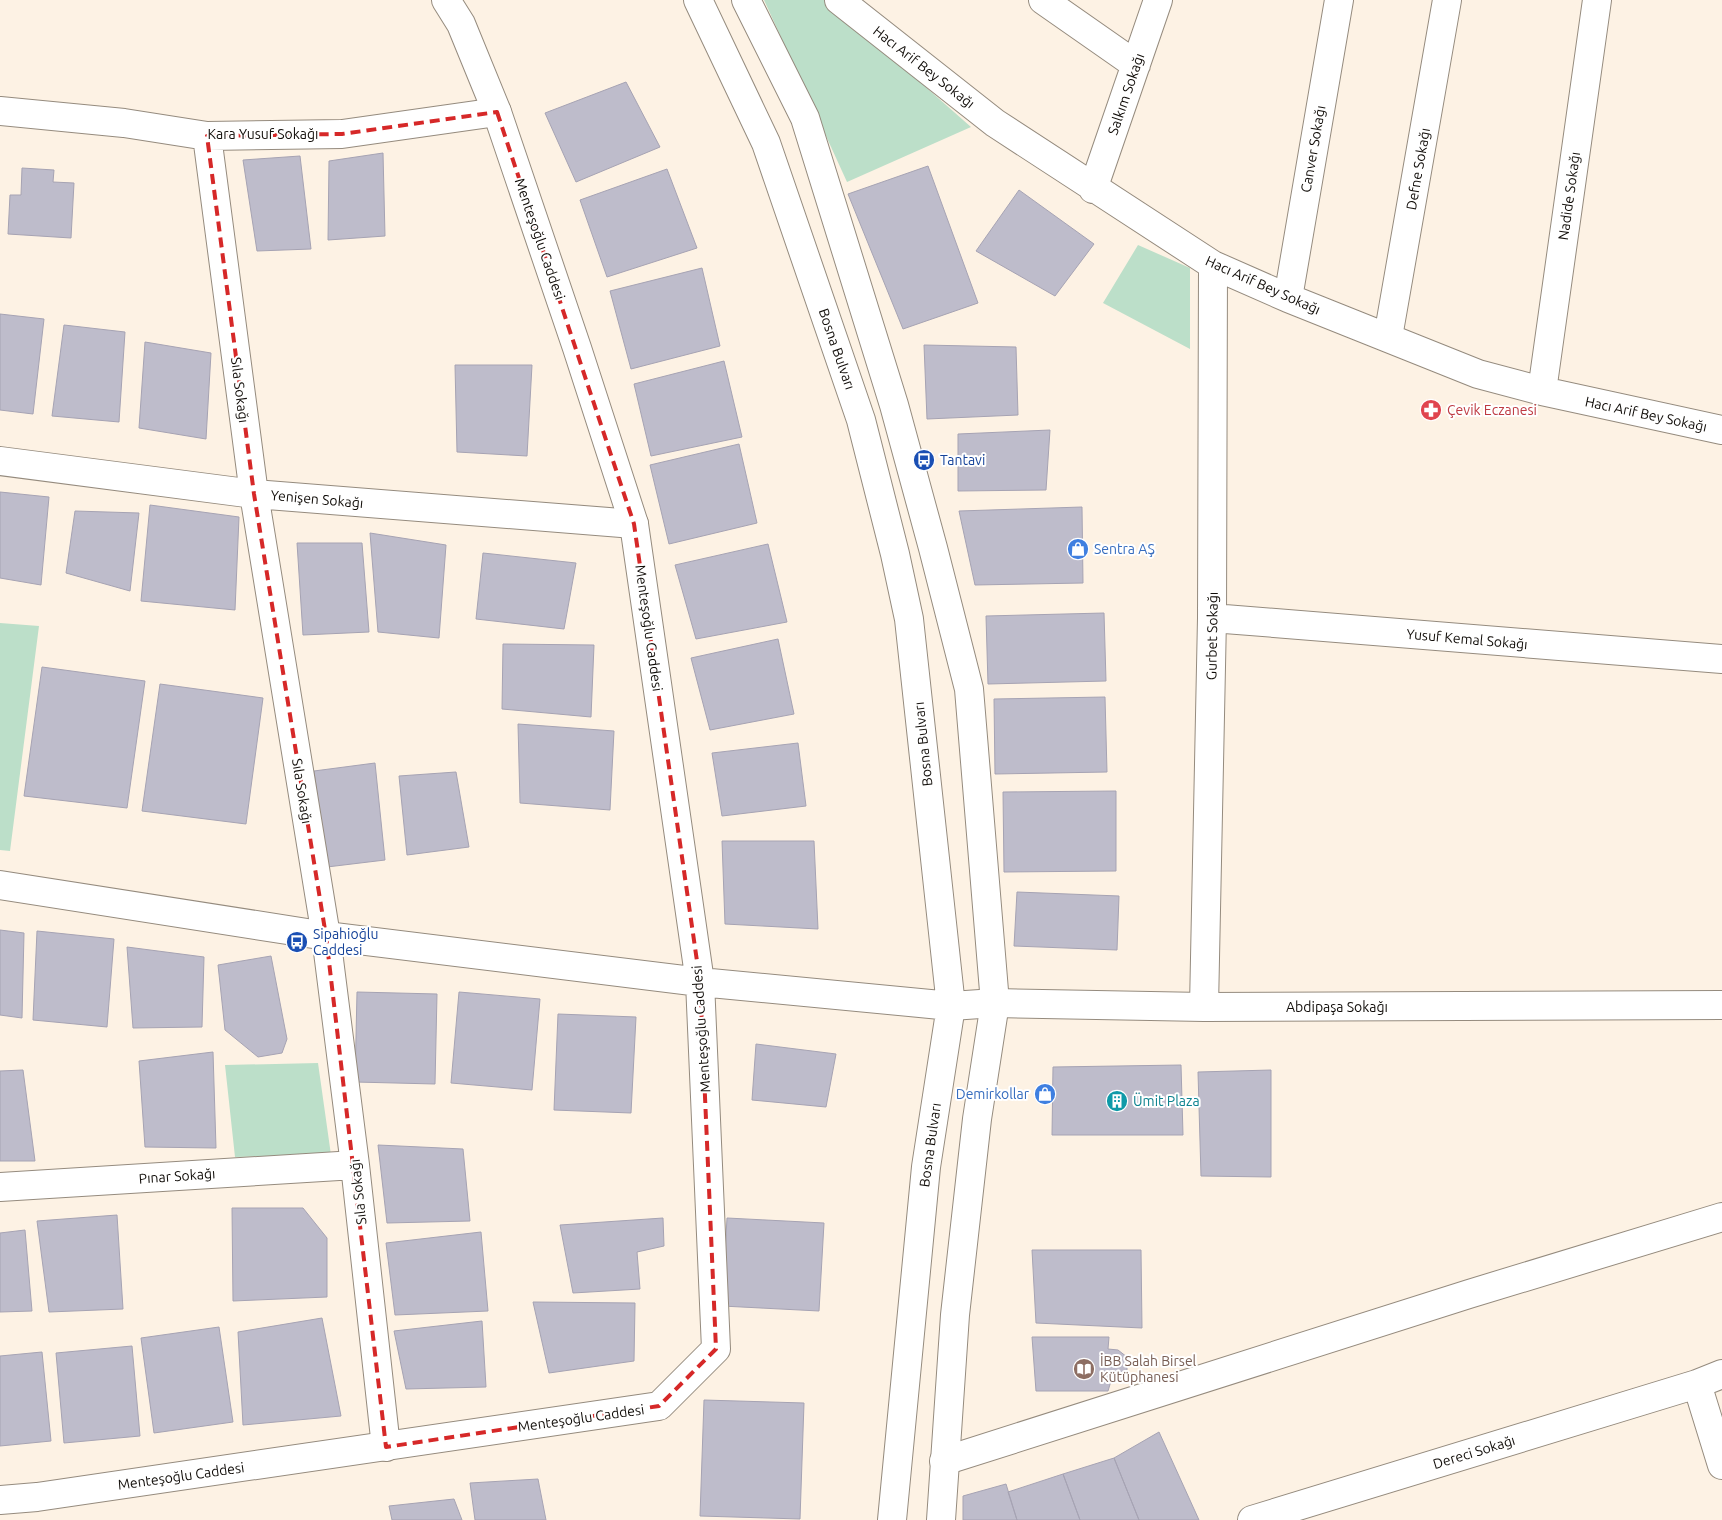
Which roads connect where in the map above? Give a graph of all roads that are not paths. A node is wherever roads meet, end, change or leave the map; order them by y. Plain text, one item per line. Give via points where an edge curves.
1 (446, 0) edge
2 (698, 0) edge
3 (746, 0) edge
4 (839, 0) edge
5 (1043, 0) edge
6 (1158, 0) edge
7 (1339, 0) edge
8 (1447, 0) edge
9 (1597, 0) edge
10 (1136, 65) junction
11 (0, 111) edge
12 (497, 112) junction
13 (207, 136) junction
14 (1093, 189) junction
15 (1213, 265) junction
16 (1288, 298) junction
17 (1388, 337) junction
18 (1542, 391) junction
19 (1722, 430) edge
20 (0, 461) edge
21 (254, 494) junction
22 (634, 524) junction
23 (1212, 618) junction
24 (1722, 659) edge
25 (0, 885) edge
26 (326, 936) junction
27 (700, 982) junction
28 (995, 1003) junction
29 (1722, 1005) edge
30 (951, 1006) junction
31 (1204, 1007) junction
32 (355, 1165) junction
33 (0, 1187) edge
34 (1722, 1217) edge
35 (1722, 1374) edge
36 (1697, 1384) junction
37 (386, 1447) junction
38 (944, 1461) junction
39 (1722, 1465) edge
40 (0, 1500) edge
41 (892, 1520) edge
42 (941, 1520) edge
43 (1252, 1520) edge

1 - 12 street, Menteşoğlu Caddesi via 461,24
2 - 30 street, Bosna Bulvarı via 766,143 861,420 895,554 909,619
3 - 28 street via 805,118 894,405 969,689
4 - 14 street, Hacı Arif Bey Sokağı via 995,123
5 - 10 street
6 - 10 street, Salkım Sokağı
7 - 16 street, Canver Sokağı
8 - 17 street, Defne Sokağı
9 - 18 street, Nadide Sokağı
10 - 14 street, Salkım Sokağı
11 - 13 street, Kara Yusuf Sokağı via 124,122
12 - 13 street, Kara Yusuf Sokağı via 342,134
12 - 22 street, Menteşoğlu Caddesi
13 - 21 street, Sıla Sokağı
14 - 15 street, Hacı Arif Bey Sokağı
15 - 16 street, Hacı Arif Bey Sokağı
15 - 23 street, Gurbet Sokağı
16 - 17 street, Hacı Arif Bey Sokağı
17 - 18 street, Hacı Arif Bey Sokağı via 1478,374
18 - 19 street, Hacı Arif Bey Sokağı
20 - 21 street, Yenişen Sokağı
21 - 22 street, Yenişen Sokağı
21 - 26 street, Sıla Sokağı
22 - 27 street, Menteşoğlu Caddesi
23 - 24 street, Yusuf Kemal Sokağı
23 - 31 street, Gurbet Sokağı
25 - 26 street, Abdipaşa Sokağı
26 - 27 street, Abdipaşa Sokağı
26 - 32 street, Sıla Sokağı
27 - 30 street, Abdipaşa Sokağı
27 - 37 street, Menteşoğlu Caddesi via 716,1349 659,1406
28 - 30 street, Abdipaşa Sokağı
28 - 31 street, Abdipaşa Sokağı
28 - 38 street via 977,1119 955,1315
29 - 31 street, Abdipaşa Sokağı
30 - 41 street, Bosna Bulvarı via 926,1166
32 - 33 street, Pınar Sokağı
32 - 37 street, Sıla Sokağı
34 - 38 street
35 - 36 street, Dereci Sokağı
36 - 39 street
36 - 43 street, Dereci Sokağı
37 - 40 street, Menteşoğlu Caddesi
38 - 42 street

